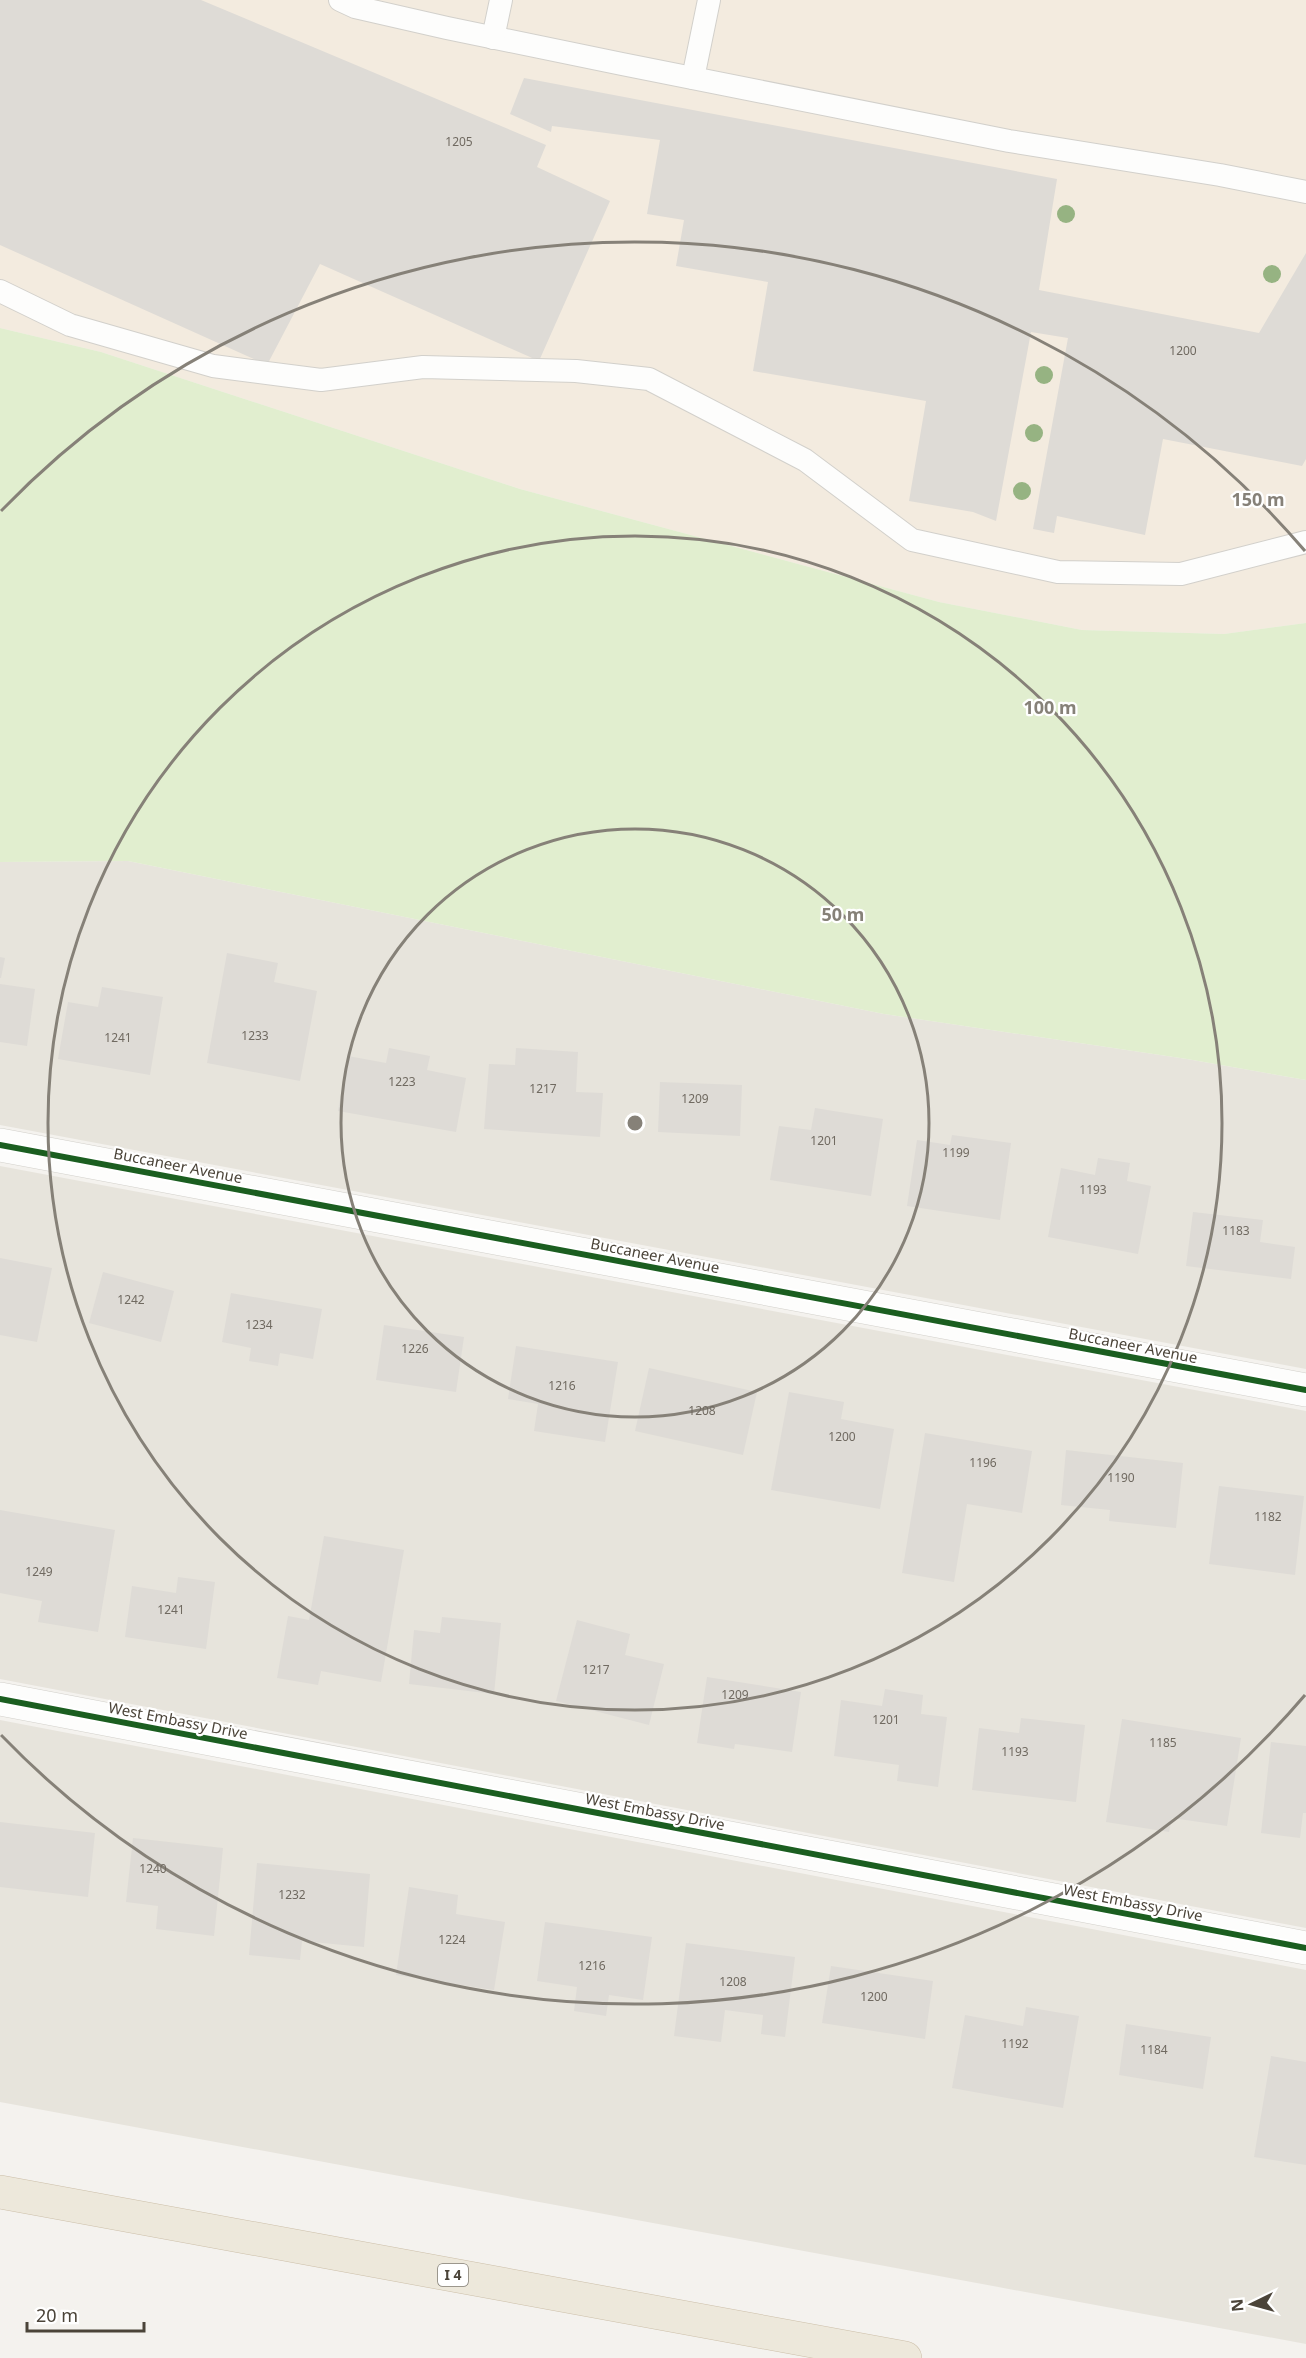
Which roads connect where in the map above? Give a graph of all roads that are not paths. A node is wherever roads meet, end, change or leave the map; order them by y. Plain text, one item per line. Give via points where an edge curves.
1 (339, 0) edge
2 (501, 0) edge
3 (709, 0) edge
4 (493, 38) junction
5 (693, 78) junction
6 (1306, 192) edge
7 (0, 291) edge
8 (1306, 542) edge
9 (0, 1145) edge
10 (1306, 1390) edge
11 (0, 1699) edge
12 (1306, 1948) edge
13 (0, 2192) edge
14 (905, 2358) edge

1 - 4 lane
2 - 4 lane
3 - 5 lane
4 - 5 lane
5 - 6 lane via 1009,141
7 - 8 lane via 70,324 213,366 321,380 423,367 576,370 649,378 805,460 912,540 1058,572 1181,574
9 - 10 street, Buccaneer Avenue
11 - 12 street, West Embassy Drive
13 - 14 highway, I 4

